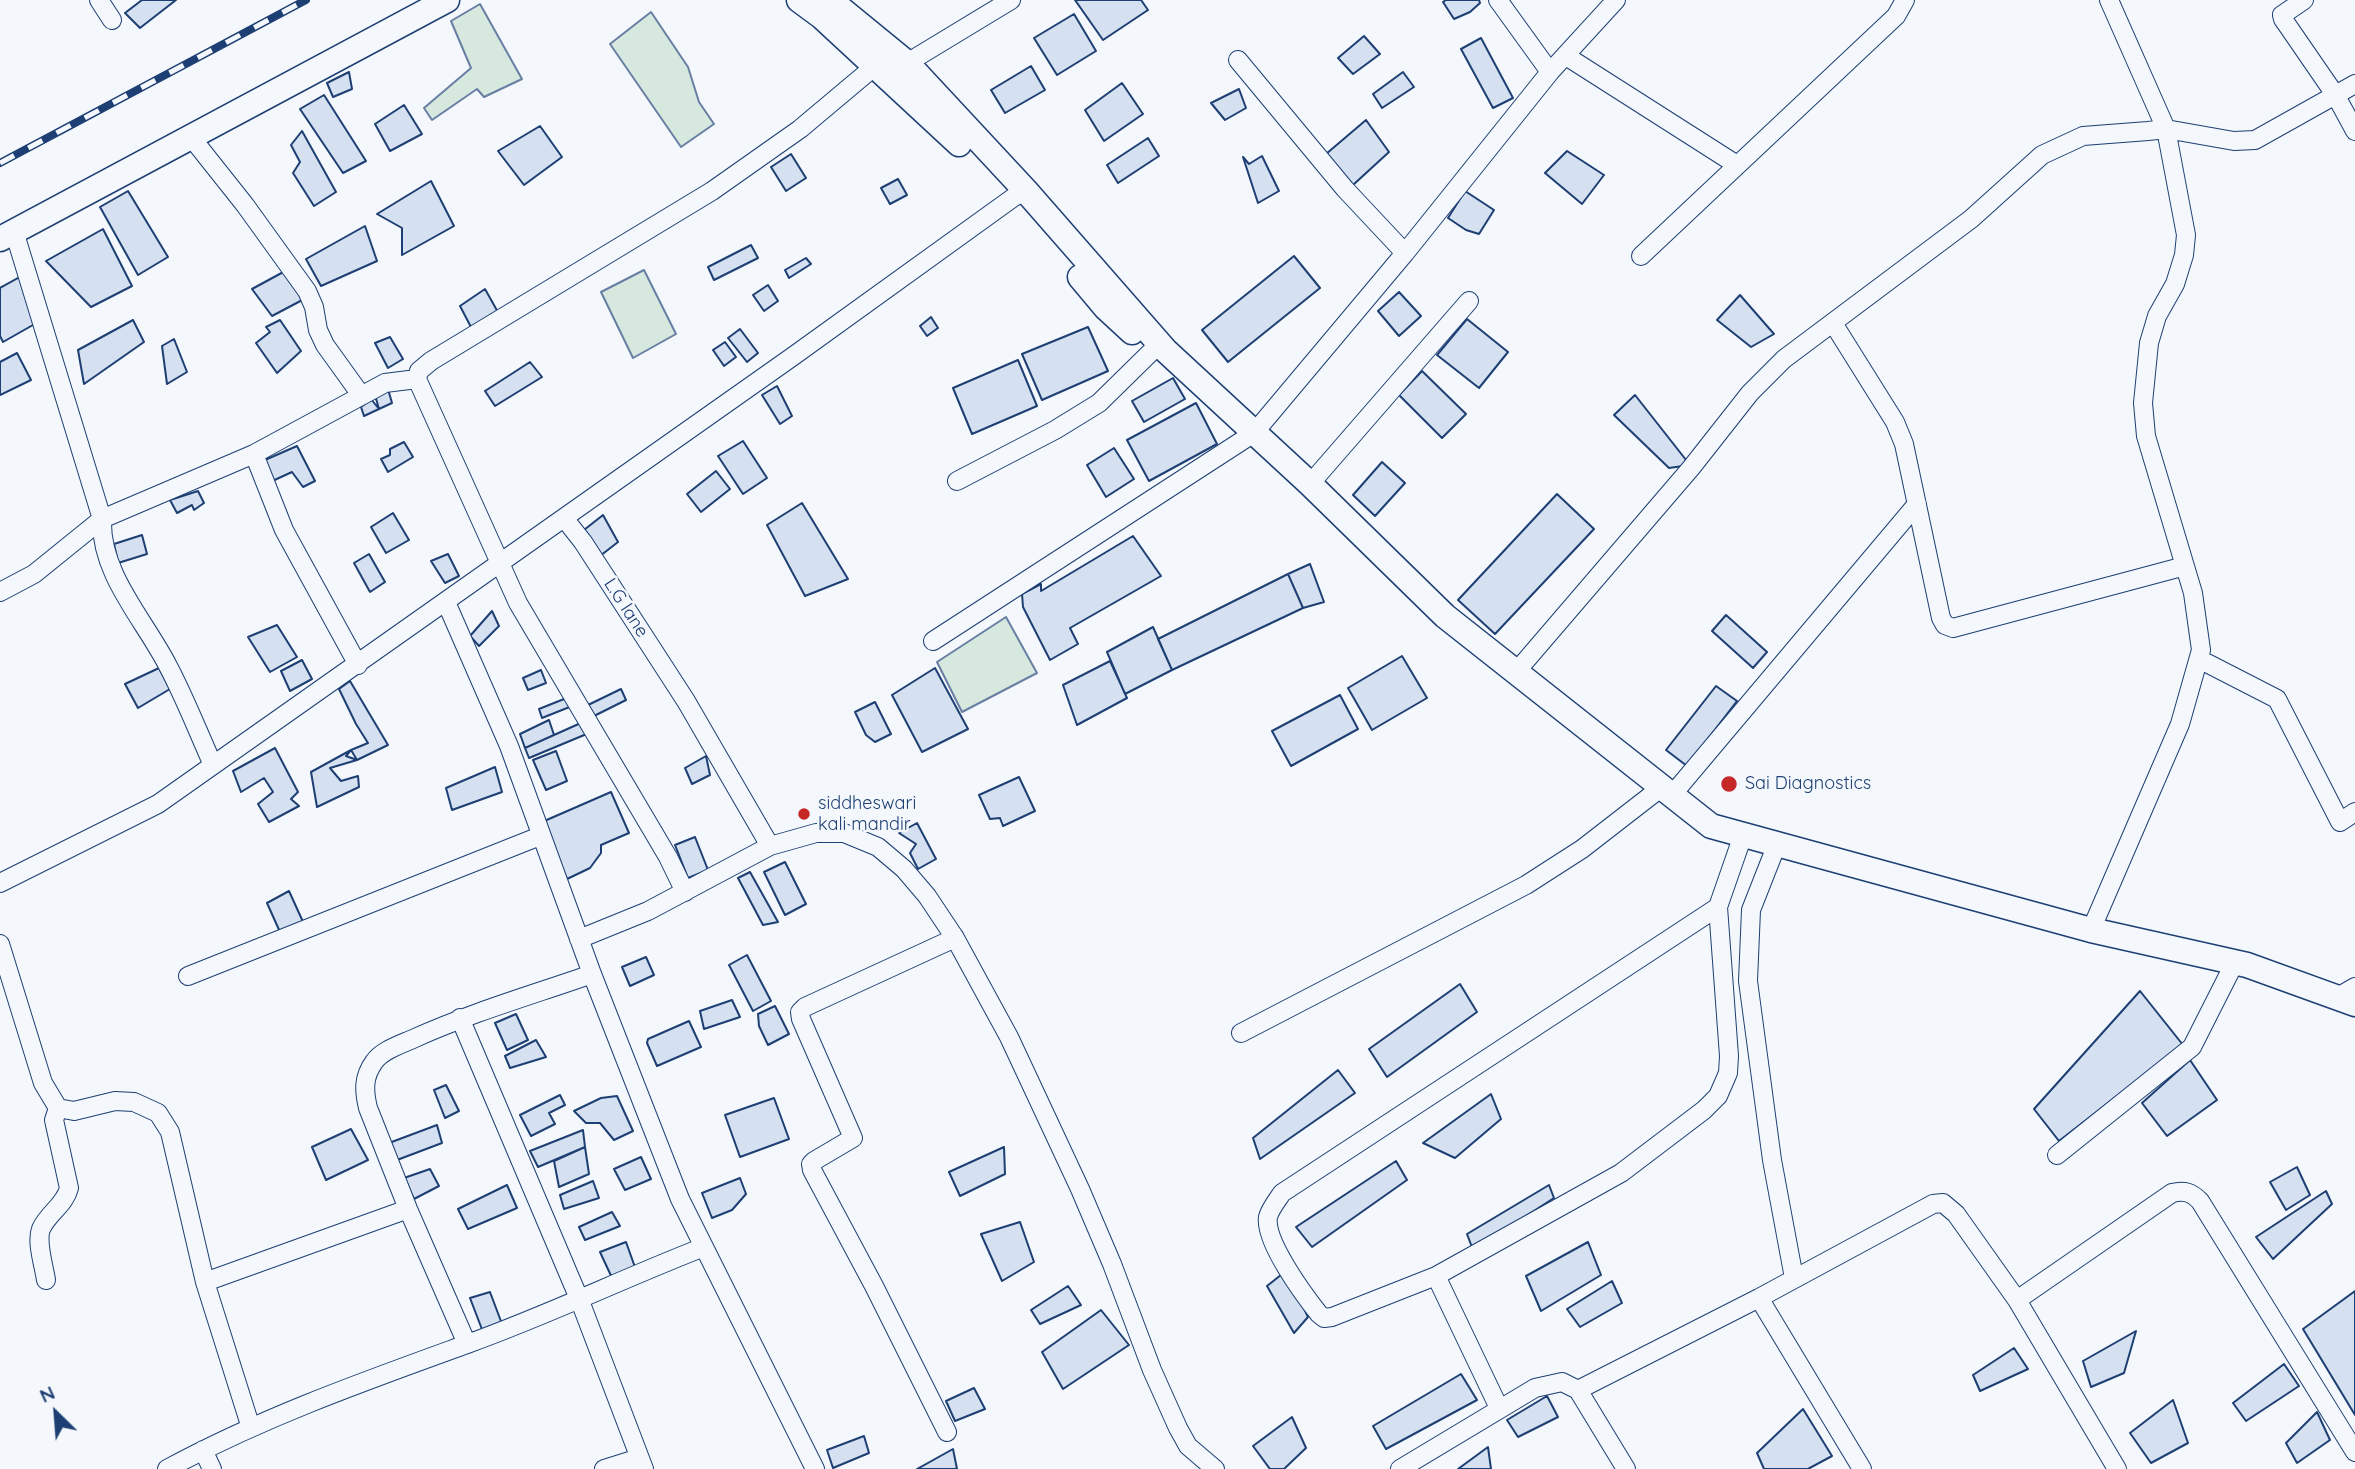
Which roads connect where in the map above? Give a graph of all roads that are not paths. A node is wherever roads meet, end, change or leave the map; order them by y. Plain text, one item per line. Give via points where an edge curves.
1 (99, 0) edge
2 (447, 0) edge
3 (799, 0) edge
4 (830, 0) edge
5 (1012, 0) edge
6 (1499, 0) edge
7 (1616, 0) edge
8 (1905, 0) edge
9 (2109, 0) edge
10 (2304, 0) edge
11 (111, 20) dead end
12 (1566, 56) junction
13 (1238, 60) dead end
14 (907, 63) junction
15 (875, 66) junction
16 (1549, 72) junction
17 (2355, 84) edge
18 (2336, 96) junction
19 (2166, 129) junction
20 (2355, 131) edge
21 (191, 137) junction
22 (1737, 165) junction
23 (1020, 194) junction
24 (7, 235) edge
25 (1405, 253) junction
26 (1640, 256) dead end
27 (1469, 301) dead end
28 (1833, 323) junction
29 (1160, 349) junction
30 (417, 379) junction
31 (361, 395) junction
32 (1254, 433) junction
33 (254, 454) junction
34 (957, 481) dead end
35 (1310, 484) junction
36 (1917, 504) junction
37 (564, 518) junction
38 (102, 519) junction
39 (499, 562) junction
40 (2185, 566) junction
41 (0, 592) edge
42 (446, 602) junction
43 (933, 641) dead end
44 (2199, 659) junction
45 (358, 665) junction
46 (1516, 672) junction
47 (213, 765) junction
48 (1667, 791) junction
49 (2355, 813) edge
50 (1743, 835) junction
51 (540, 836) junction
52 (1777, 844) junction
53 (769, 846) junction
54 (0, 883) edge
55 (685, 892) junction
56 (1718, 907) junction
57 (2091, 930) junction
58 (954, 938) junction
59 (579, 939) junction
60 (0, 944) edge
61 (2235, 962) junction
62 (592, 974) junction
63 (188, 976) dead end
64 (2349, 996) edge
65 (460, 1018) junction
66 (1241, 1033) dead end
67 (58, 1108) junction
68 (2057, 1155) dead end
69 (408, 1209) junction
70 (704, 1247) junction
71 (1436, 1276) junction
72 (1794, 1278) junction
73 (46, 1280) dead end
74 (205, 1282) junction
75 (1759, 1297) junction
76 (2017, 1300) junction
77 (580, 1301) junction
78 (467, 1344) junction
79 (1578, 1390) junction
80 (1499, 1408) junction
81 (251, 1428) junction
82 (947, 1432) dead end
83 (202, 1450) junction
84 (2355, 1452) edge
85 (642, 1463) edge
86 (167, 1469) edge
87 (212, 1469) edge
88 (604, 1469) edge
89 (815, 1469) edge
90 (1215, 1469) edge
91 (1400, 1469) edge
92 (1626, 1469) edge
93 (1862, 1469) edge
94 (2118, 1469) edge

1 - 11 street
2 - 21 main road
3 - 15 main road
4 - 14 main road
5 - 14 street
6 - 16 street
7 - 12 street
8 - 22 street via 1896,16
9 - 19 street
10 - 18 street via 2284,12 2283,19
12 - 16 street
12 - 22 street
13 - 25 street
14 - 23 main road
15 - 23 main road
15 - 30 street via 800,129 712,191 431,361
16 - 25 street
17 - 18 street
18 - 19 street via 2255,139 2234,141
18 - 20 street
19 - 28 street via 2083,136 2042,155 1971,219
19 - 40 street via 2186,235 2175,284 2157,316 2149,343 2143,403 2146,436
21 - 24 main road
21 - 31 street via 307,290 325,345
22 - 26 street
23 - 29 main road
23 - 37 street
24 - 38 street
25 - 32 street
27 - 35 street
28 - 36 street via 1895,422
28 - 46 street via 1784,359 1750,393
29 - 32 main road
29 - 34 street via 1098,403
30 - 31 street via 386,383
30 - 39 street
31 - 33 street
32 - 35 main road
32 - 43 street
33 - 38 street
33 - 45 street via 284,530
35 - 46 main road via 1445,616
36 - 40 street via 1941,618 1953,628
36 - 48 street
37 - 39 street
37 - 53 street, L.G lane via 686,701
38 - 41 street via 34,574
38 - 47 street via 109,564 170,670
39 - 42 street
39 - 55 street via 518,603
40 - 44 street
42 - 45 street
42 - 51 street via 509,746
44 - 49 street via 2277,699 2340,822
44 - 57 street via 2180,724
45 - 47 street
46 - 48 main road
47 - 54 street via 158,804
48 - 50 main road via 1712,826
48 - 66 street via 1526,885
50 - 52 main road
50 - 56 street
51 - 59 street
51 - 63 street
52 - 57 main road
52 - 72 street via 1751,910 1748,981 1770,1146
53 - 55 street
53 - 58 street via 816,833 844,833 878,847 905,869
55 - 59 street
56 - 71 street via 1729,1056 1718,1097 1621,1173
56 - 71 street via 1282,1192 1268,1216 1276,1248 1324,1318
57 - 61 main road
58 - 82 street via 800,1012 853,1138 814,1161 812,1170
58 - 90 street via 1049,1122 1178,1429 1188,1446
59 - 62 street
60 - 67 street via 43,1083
61 - 64 main road
61 - 68 street via 2192,1047
62 - 65 street
62 - 70 street via 664,1159
65 - 69 street via 389,1050 375,1060 365,1080 369,1108
65 - 77 street
67 - 73 street via 54,1121 69,1188 67,1198 41,1230
67 - 74 street via 74,1111 115,1101 134,1102 158,1113 170,1132
69 - 74 street
69 - 78 street
70 - 77 street
70 - 89 street
71 - 80 street
72 - 75 street
72 - 76 street via 1942,1203 1956,1214
74 - 81 street
75 - 79 street
75 - 93 street
76 - 84 street via 2172,1194 2192,1194
76 - 94 street
77 - 78 street
77 - 85 street
78 - 81 street
79 - 80 street via 1562,1382 1549,1383
79 - 92 street
80 - 91 street
81 - 83 street
83 - 86 street
83 - 87 street
85 - 88 street

